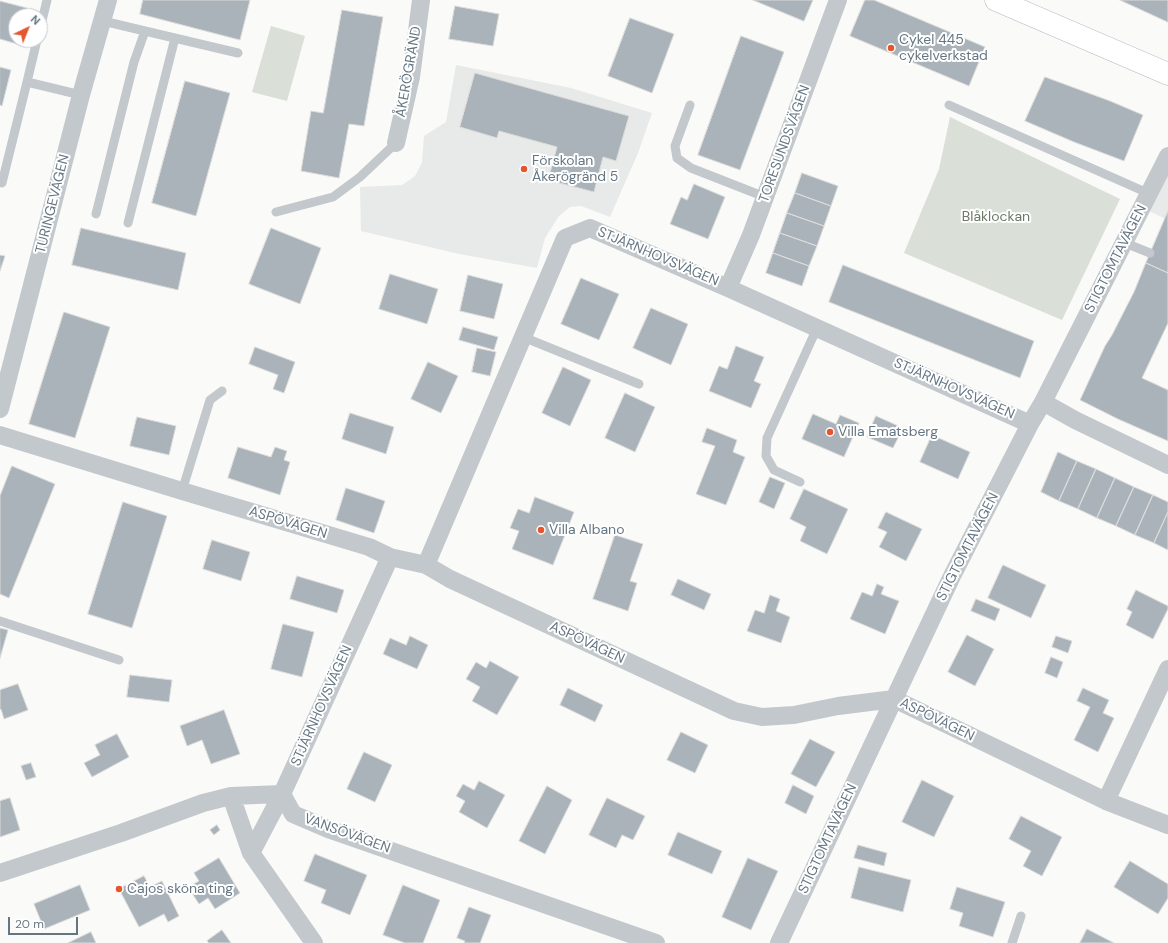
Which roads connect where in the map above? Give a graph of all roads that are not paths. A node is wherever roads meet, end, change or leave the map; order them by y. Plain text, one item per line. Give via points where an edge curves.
1 (108, 0) edge
2 (421, 0) edge
3 (838, 0) edge
4 (996, 0) edge
5 (103, 21) junction
6 (145, 31) junction
7 (175, 38) junction
8 (35, 48) edge
9 (238, 54) dead end
10 (1165, 71) edge
11 (27, 82) junction
12 (81, 95) junction
13 (690, 105) dead end
14 (949, 105) dead end
15 (396, 143) joint
16 (1168, 156) edge
17 (2, 183) dead end
18 (1150, 194) junction
19 (765, 197) junction
20 (276, 212) dead end
21 (96, 214) dead end
22 (128, 223) dead end
23 (1125, 243) junction
24 (1150, 253) dead end
25 (728, 288) junction
26 (817, 328) junction
27 (523, 337) junction
28 (639, 384) dead end
29 (222, 391) dead end
30 (1043, 402) junction
31 (0, 409) edge
32 (1030, 424) junction
33 (0, 435) edge
34 (1168, 465) edge
35 (800, 482) dead end
36 (182, 491) junction
37 (390, 557) junction
38 (426, 565) junction
39 (0, 621) edge
40 (119, 660) dead end
41 (1168, 669) edge
42 (894, 699) junction
43 (282, 794) junction
44 (231, 796) junction
45 (1106, 801) junction
46 (1168, 825) edge
47 (251, 853) junction
48 (0, 873) edge
49 (1021, 916) dead end
50 (314, 943) edge
51 (656, 943) edge
52 (779, 943) edge
53 (1012, 943) edge

1 - 5 street, TURINGEVÄGEN
2 - 15 street, ÅKERÖGRÄND via 411,77
3 - 19 street, TORESUNDSVÄGEN
4 - 10 street
5 - 6 lane
5 - 12 street, TURINGEVÄGEN
6 - 7 lane
6 - 21 lane via 134,62
7 - 9 lane
7 - 22 lane
8 - 11 lane
11 - 12 lane
11 - 17 lane
12 - 31 street, TURINGEVÄGEN
13 - 19 lane via 675,146 677,158 691,168
14 - 18 lane
15 - 20 lane via 360,177 333,197
16 - 18 street, STIGTOMTAVÄGEN
18 - 23 street, STIGTOMTAVÄGEN
19 - 25 street, TORESUNDSVÄGEN
23 - 24 lane
23 - 30 street, STIGTOMTAVÄGEN
25 - 26 street, STJÄRNHOVSVÄGEN
25 - 27 street, STJÄRNHOVSVÄGEN via 590,228 565,238
26 - 32 street, STJÄRNHOVSVÄGEN
26 - 35 lane via 767,438 766,456 774,470
27 - 28 lane
27 - 38 street, STJÄRNHOVSVÄGEN
29 - 36 lane via 210,400
30 - 32 street, STIGTOMTAVÄGEN
30 - 34 street
32 - 42 street, STIGTOMTAVÄGEN via 952,576
33 - 36 street, ASPÖVÄGEN
36 - 37 street, ASPÖVÄGEN via 369,547
37 - 38 street, ASPÖVÄGEN
37 - 43 street, STJÄRNHOVSVÄGEN
38 - 42 street, ASPÖVÄGEN via 450,579 734,711 762,717 782,716
39 - 40 lane
41 - 45 street
42 - 45 street, ASPÖVÄGEN
42 - 52 street, STIGTOMTAVÄGEN
43 - 44 street
43 - 47 street, STJÄRNHOVSVÄGEN
43 - 51 street, VANSÖVÄGEN via 293,814 328,829
44 - 47 street
44 - 48 street via 203,803
45 - 46 street, ASPÖVÄGEN
47 - 50 street
49 - 53 lane

